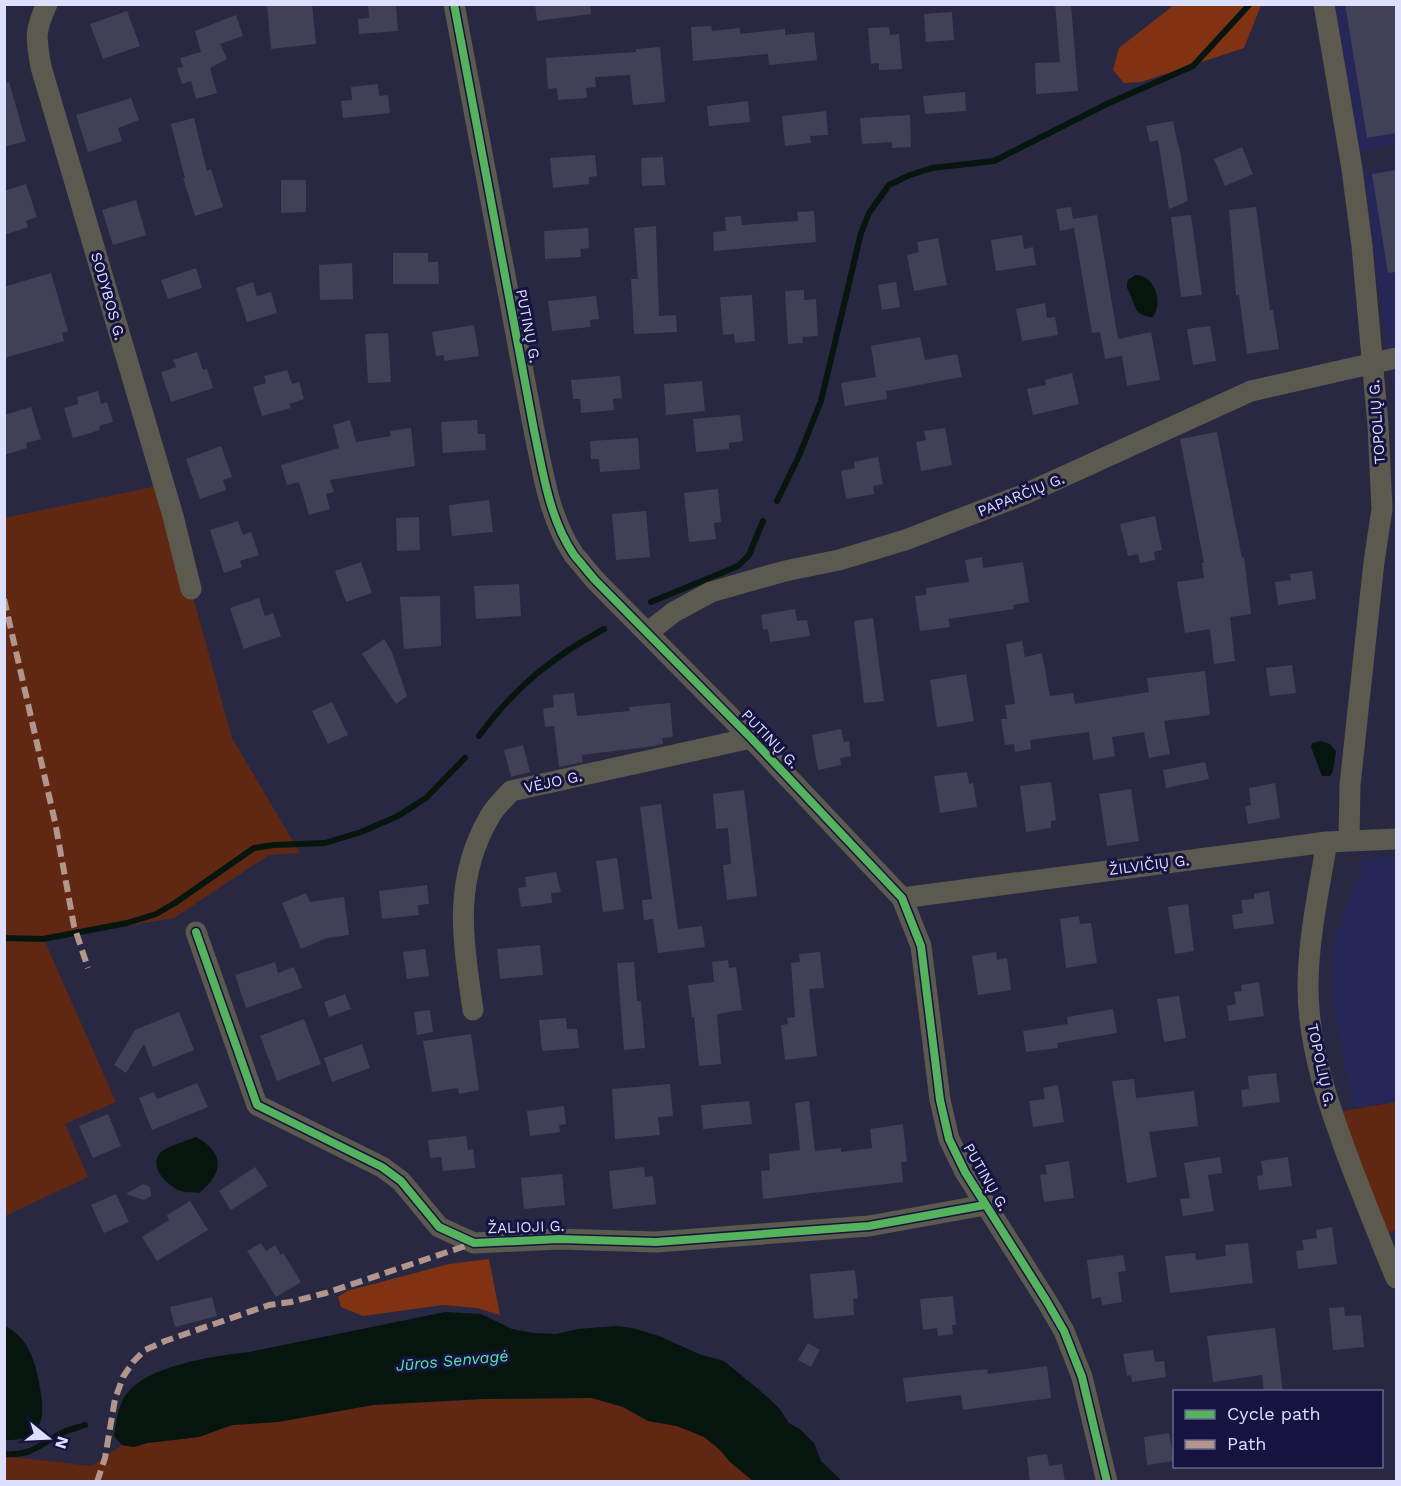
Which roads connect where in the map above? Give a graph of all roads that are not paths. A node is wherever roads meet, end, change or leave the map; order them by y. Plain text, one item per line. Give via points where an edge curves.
1 (47, 4) edge
2 (454, 4) edge
3 (1324, 4) edge
4 (1396, 358) edge
5 (1373, 363) junction
6 (191, 589) dead end
7 (647, 633) junction
8 (751, 738) junction
9 (1396, 839) edge
10 (1349, 840) junction
11 (1327, 842) junction
12 (902, 898) junction
13 (196, 932) dead end
14 (473, 1010) dead end
15 (985, 1204) junction
16 (1396, 1278) edge
17 (1107, 1482) edge

1 - 6 street, SODYBOS G. via 37,26 40,67
2 - 7 street, PUTINŲ G. via 547,492 558,525 574,554
3 - 5 street, TOPOLIŲ G. via 1352,169
4 - 5 street, PAPARČIŲ G.
5 - 7 street, PAPARČIŲ G. via 1251,391 1025,494 905,540 711,592 674,612
5 - 10 street, TOPOLIŲ G. via 1382,509 1350,785
7 - 8 street, PUTINŲ G.
8 - 12 street, PUTINŲ G.
8 - 14 street, VĖJO G. via 511,791 490,815 464,888 462,921
9 - 10 street, ŽILVIČIŲ G.
10 - 11 street, ŽILVIČIŲ G.
11 - 12 street, ŽILVIČIŲ G.
11 - 16 street, TOPOLIŲ G. via 1311,928 1308,986 1312,1027 1333,1119
12 - 15 street, PUTINŲ G. via 921,946 940,1100 949,1139
13 - 15 street, ŽALIOJI G. via 257,1105 382,1167 401,1182 439,1227 474,1243 559,1239 656,1242 870,1226
15 - 17 street, PUTINŲ G. via 1064,1331 1082,1377

